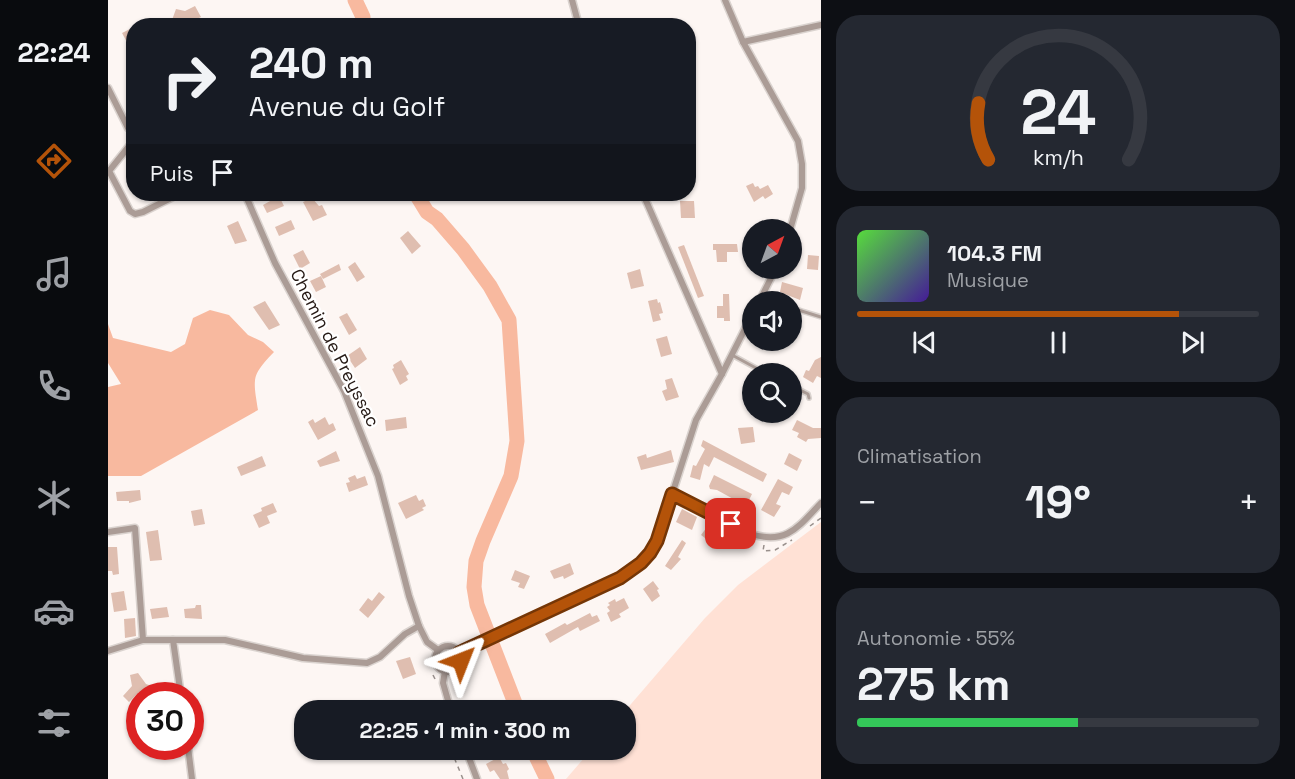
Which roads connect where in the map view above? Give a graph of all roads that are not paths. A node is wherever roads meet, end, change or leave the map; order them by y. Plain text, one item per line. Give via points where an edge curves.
1 (572, 0) edge
2 (725, 0) edge
3 (577, 18) edge
4 (821, 25) edge
5 (742, 42) junction
6 (108, 88) edge
7 (126, 124) edge
8 (126, 150) edge
9 (165, 201) edge
10 (248, 201) edge
11 (646, 201) edge
12 (793, 219) edge
13 (802, 311) edge
14 (821, 317) edge
15 (742, 335) edge
16 (732, 355) junction
17 (747, 363) edge
18 (722, 374) junction
19 (802, 391) edge
20 (809, 398) dead end
21 (672, 494) junction
22 (821, 503) edge
23 (108, 532) edge
24 (419, 626) junction
25 (143, 640) junction
26 (173, 640) junction
27 (438, 650) junction
28 (108, 651) edge
29 (459, 653) junction
30 (446, 671) junction
31 (179, 682) edge
32 (447, 700) edge
33 (190, 760) edge
34 (470, 760) edge
35 (192, 779) edge
36 (477, 779) edge

1 - 3 street
2 - 5 street
4 - 5 street
5 - 12 street via 798,141 802,188
6 - 7 street
8 - 9 street via 110,171 130,211 143,212
10 - 24 street, Chemin de Preyssac via 275,263 344,391 367,447 387,505
11 - 18 street
13 - 14 lane
15 - 16 street
16 - 17 lane
16 - 18 street
18 - 21 street via 696,420
19 - 20 lane
21 - 22 street via 765,538 790,534
21 - 29 street via 657,541 641,563 620,578
23 - 25 street via 135,528
24 - 26 street via 367,663 303,658 225,640
24 - 27 street, Chemin de Preyssac via 427,642
25 - 26 street
25 - 28 street
26 - 31 street
27 - 29 street via 450,646
27 - 30 street via 437,665
29 - 30 street via 459,665
30 - 32 street via 442,683
33 - 35 street
34 - 36 street

